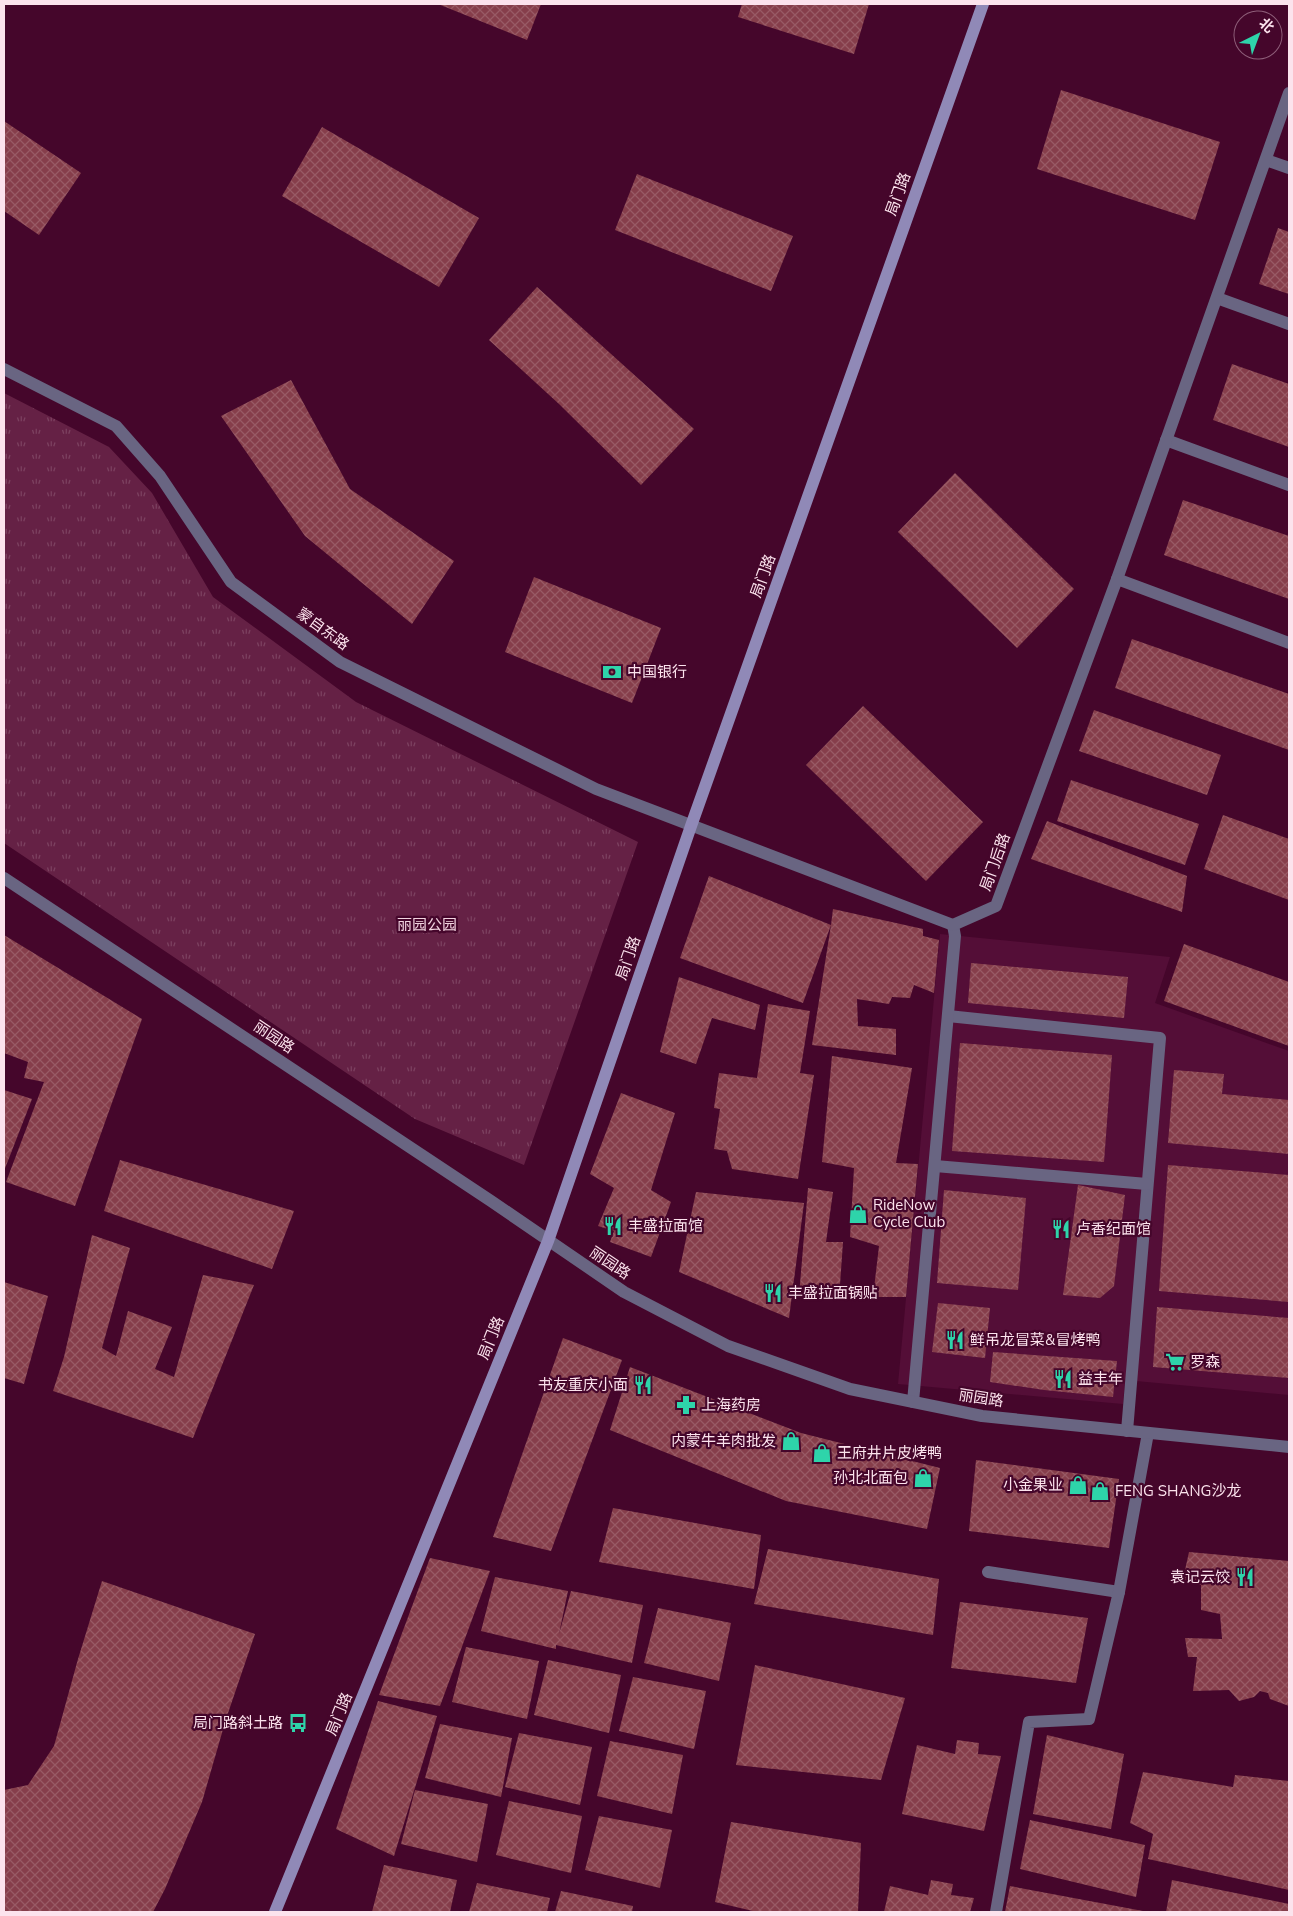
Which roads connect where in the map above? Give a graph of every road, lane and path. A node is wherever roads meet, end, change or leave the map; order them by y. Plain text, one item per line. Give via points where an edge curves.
1 (983, 4) edge
2 (1289, 93) edge
3 (1266, 160) junction
4 (1289, 168) edge
5 (1217, 298) junction
6 (1289, 324) edge
7 (4, 369) edge
8 (1166, 440) junction
9 (1289, 485) edge
10 (1117, 579) junction
11 (1289, 643) edge
12 (691, 826) junction
13 (4, 878) edge
14 (953, 924) junction
15 (948, 1016) junction
16 (935, 1166) junction
17 (1147, 1184) junction
18 (548, 1241) junction
19 (913, 1402) junction
20 (1127, 1431) junction
21 (1148, 1433) junction
22 (1289, 1447) edge
23 (988, 1572) dead end
24 (1119, 1592) junction
25 (275, 1912) edge
26 (996, 1912) edge

1 - 12 street, 局门路
2 - 3 street, 局门后路
3 - 4 street
3 - 5 street, 局门后路
5 - 6 street
5 - 8 street, 局门后路
7 - 12 street, 蒙自东路 via 116,426 160,476 231,582 340,662 596,789
8 - 9 street
8 - 10 street, 局门后路
10 - 11 street
10 - 14 street, 局门后路 via 996,906
12 - 14 street
12 - 18 street, 局门路
13 - 18 street, 丽园路
14 - 15 street via 955,936
15 - 16 street
15 - 17 street via 1160,1038
16 - 17 street
16 - 19 street
17 - 20 street
18 - 19 street, 丽园路 via 624,1292 728,1346 850,1389
18 - 25 street, 局门路
19 - 20 street, 丽园路 via 982,1416
20 - 21 street, 丽园路
21 - 22 street, 丽园路
21 - 24 street
23 - 24 street
24 - 26 street via 1089,1718 1029,1722

